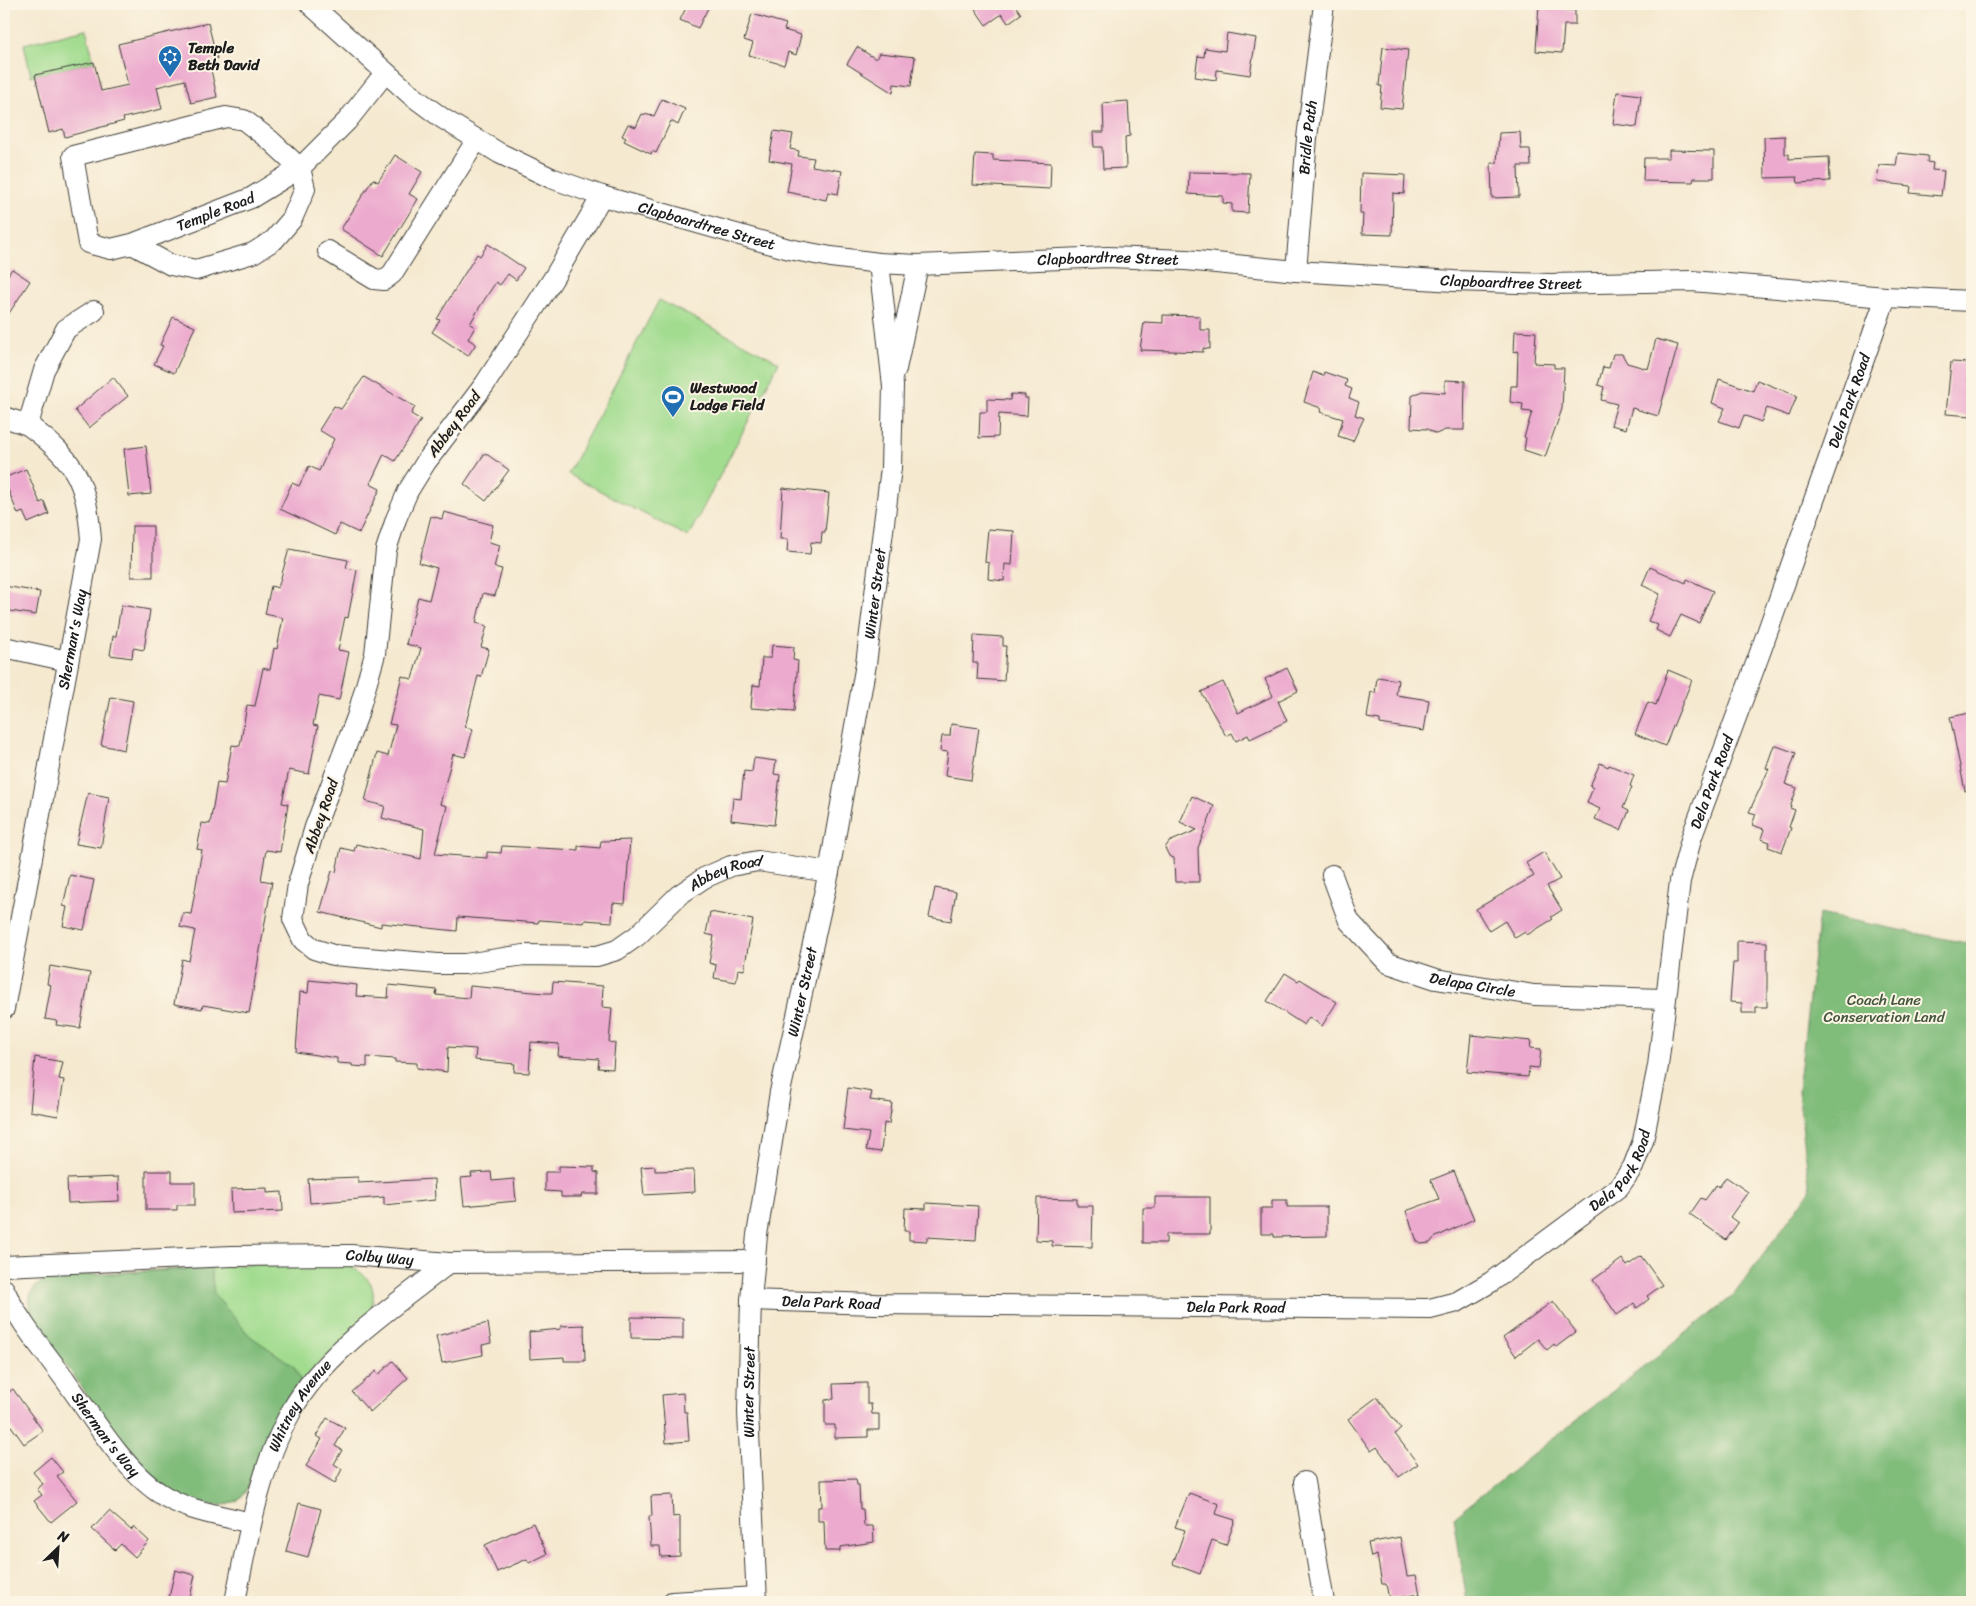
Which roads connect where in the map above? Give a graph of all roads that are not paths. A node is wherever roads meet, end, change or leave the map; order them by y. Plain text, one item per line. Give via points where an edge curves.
1 (311, 4) edge
2 (1324, 4) edge
3 (385, 73) junction
4 (476, 141) junction
5 (300, 168) junction
6 (602, 196) junction
7 (132, 244) junction
8 (328, 251) dead end
9 (879, 263) junction
10 (918, 265) junction
11 (1296, 271) junction
12 (1886, 297) junction
13 (1972, 302) edge
14 (94, 311) dead end
15 (892, 386) junction
16 (4, 417) edge
17 (28, 425) junction
18 (4, 647) edge
19 (68, 661) junction
20 (829, 872) junction
21 (1332, 875) dead end
22 (1664, 999) junction
23 (4, 1009) edge
24 (755, 1261) junction
25 (449, 1263) junction
26 (4, 1266) edge
27 (4, 1289) edge
28 (751, 1300) junction
29 (1304, 1482) dead end
30 (251, 1523) junction
31 (757, 1600) edge
32 (235, 1602) edge
33 (672, 1602) edge
34 (1324, 1602) edge

1 - 3 street, Clapboardtree Street
2 - 11 street, Bridle Path via 1307,138
3 - 4 street, Clapboardtree Street
3 - 5 street, Temple Road via 347,121
4 - 6 street, Clapboardtree Street via 551,178
4 - 8 street via 392,274 384,280 374,279
5 - 7 street, Temple Road via 251,198
5 - 7 street via 305,189 292,219 274,240 253,253 196,270 171,265
5 - 7 street, Temple Road via 244,120 226,117 73,156 88,243 112,249
6 - 9 street, Clapboardtree Street via 789,249
6 - 20 street, Abbey Road via 485,384 426,462 396,519 386,550 375,654 357,717 315,827 298,884 293,919 303,940 314,950 333,954 447,964 524,955 597,956 617,950 637,936 679,895 704,878 731,866 758,861
9 - 10 street, Clapboardtree Street
9 - 15 street, Winter Street
10 - 11 street, Clapboardtree Street via 1108,257 1186,260
10 - 15 street, Winter Street
11 - 12 street, Clapboardtree Street via 1551,284 1691,281
12 - 13 street, Clapboardtree Street
12 - 22 street, Dela Park Road via 1762,650 1692,836 1680,881
14 - 17 street via 66,330 44,370
15 - 20 street, Winter Street via 891,468 866,664
16 - 17 street, Sherman's Way
17 - 19 street, Sherman's Way via 54,444 80,476 89,510 91,539
18 - 19 street
19 - 23 street, Sherman's Way
20 - 24 street, Winter Street via 780,1092
21 - 22 street, Delapa Circle via 1349,921 1388,963 1436,979 1534,995
22 - 28 street, Dela Park Road via 1658,1066 1643,1141 1633,1167 1619,1187 1491,1282 1457,1302 1420,1309
24 - 25 street, Colby Way
24 - 28 street, Winter Street
25 - 26 street, Colby Way via 351,1255 232,1256
25 - 30 street, Whitney Avenue via 358,1336 322,1370 292,1409 268,1462
27 - 30 street, Sherman's Way via 21,1318 121,1455 157,1492 190,1508
28 - 31 street, Winter Street via 748,1412
29 - 34 street
30 - 32 street, Whitney Avenue
31 - 33 street

